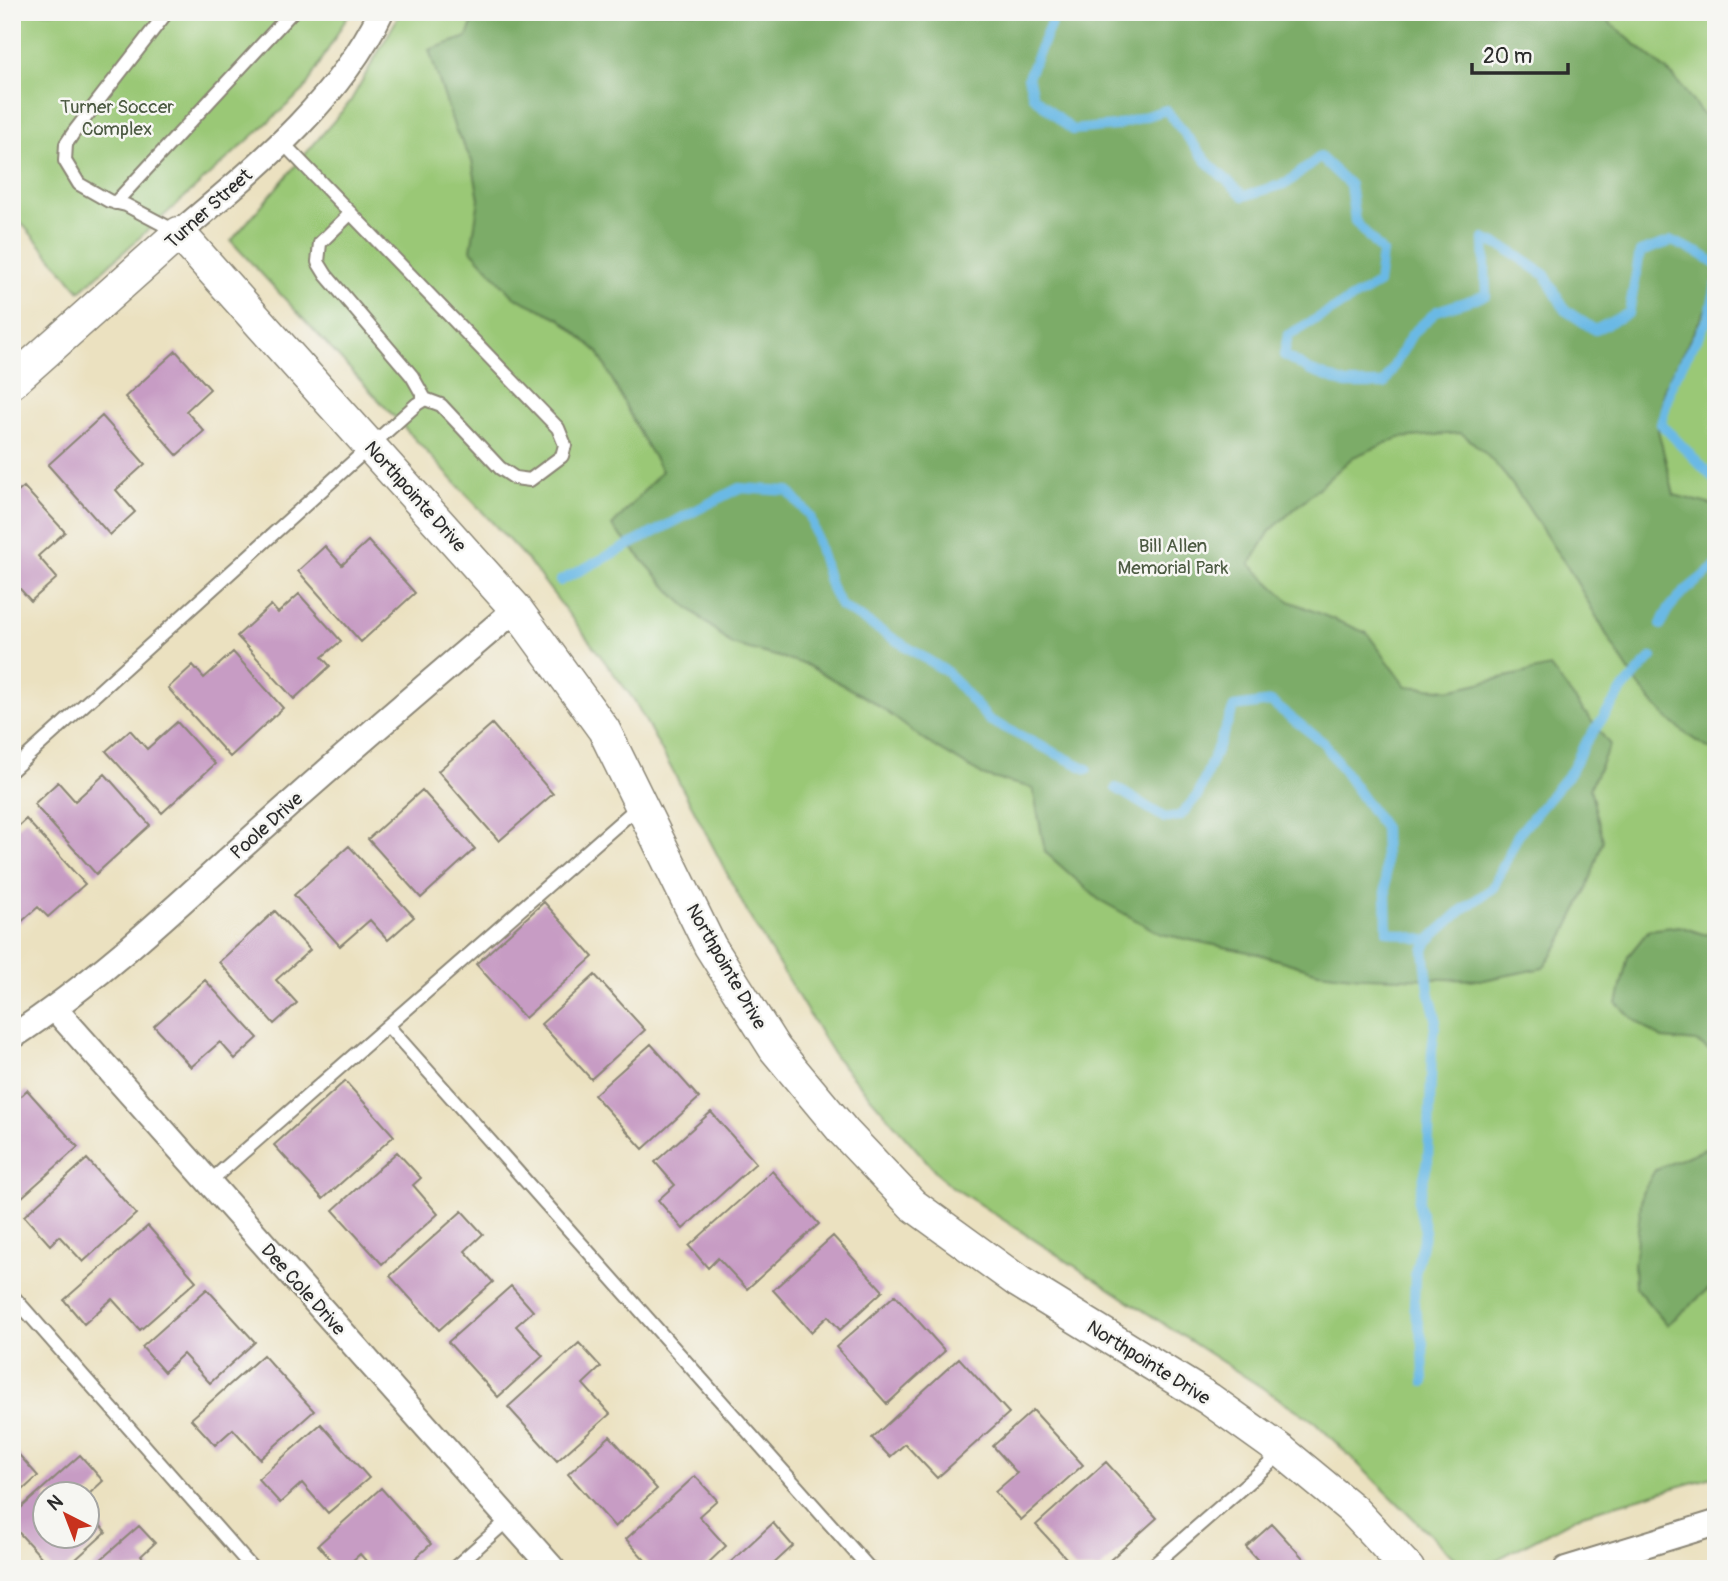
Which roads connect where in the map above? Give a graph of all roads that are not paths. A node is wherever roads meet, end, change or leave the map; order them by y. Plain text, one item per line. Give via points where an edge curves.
1 (167, 12) edge
2 (292, 12) edge
3 (380, 12) edge
4 (281, 141) junction
5 (115, 203) junction
6 (351, 213) junction
7 (179, 233) junction
8 (12, 382) edge
9 (425, 400) junction
10 (370, 444) junction
11 (516, 609) junction
12 (13, 769) edge
13 (641, 804) junction
14 (55, 1009) junction
15 (388, 1026) junction
16 (12, 1037) edge
17 (208, 1183) junction
18 (12, 1295) edge
19 (1283, 1452) junction
20 (509, 1519) junction
21 (1716, 1523) edge
22 (253, 1569) edge
23 (453, 1569) edge
24 (553, 1569) edge
25 (870, 1569) edge
26 (1149, 1569) edge
27 (1408, 1569) edge
28 (1566, 1569) edge

1 - 5 lane via 66,144 65,161 79,184
2 - 5 lane
3 - 4 street, Turner Street via 371,33 321,102
4 - 6 lane
4 - 7 street, Turner Street
5 - 7 lane
6 - 9 lane via 320,243 318,262 412,376
6 - 9 lane via 558,428 565,445 562,456 530,480 515,478 441,405
7 - 8 street, Turner Street
7 - 10 street, Northpointe Drive
9 - 10 lane
10 - 11 street, Northpointe Drive
10 - 12 lane
11 - 13 street, Northpointe Drive via 604,730
11 - 14 street, Poole Drive via 318,778 103,972
13 - 15 lane
13 - 19 street, Northpointe Drive via 710,946 775,1049 913,1205 1019,1282 1209,1399
14 - 16 street, Poole Drive
14 - 17 street, Dee Cole Drive
15 - 17 lane
15 - 25 lane
17 - 20 street, Dee Cole Drive
18 - 22 lane
19 - 26 lane
19 - 27 street, Northpointe Drive via 1352,1509
20 - 23 lane
20 - 24 street, Dee Cole Drive
21 - 28 street

